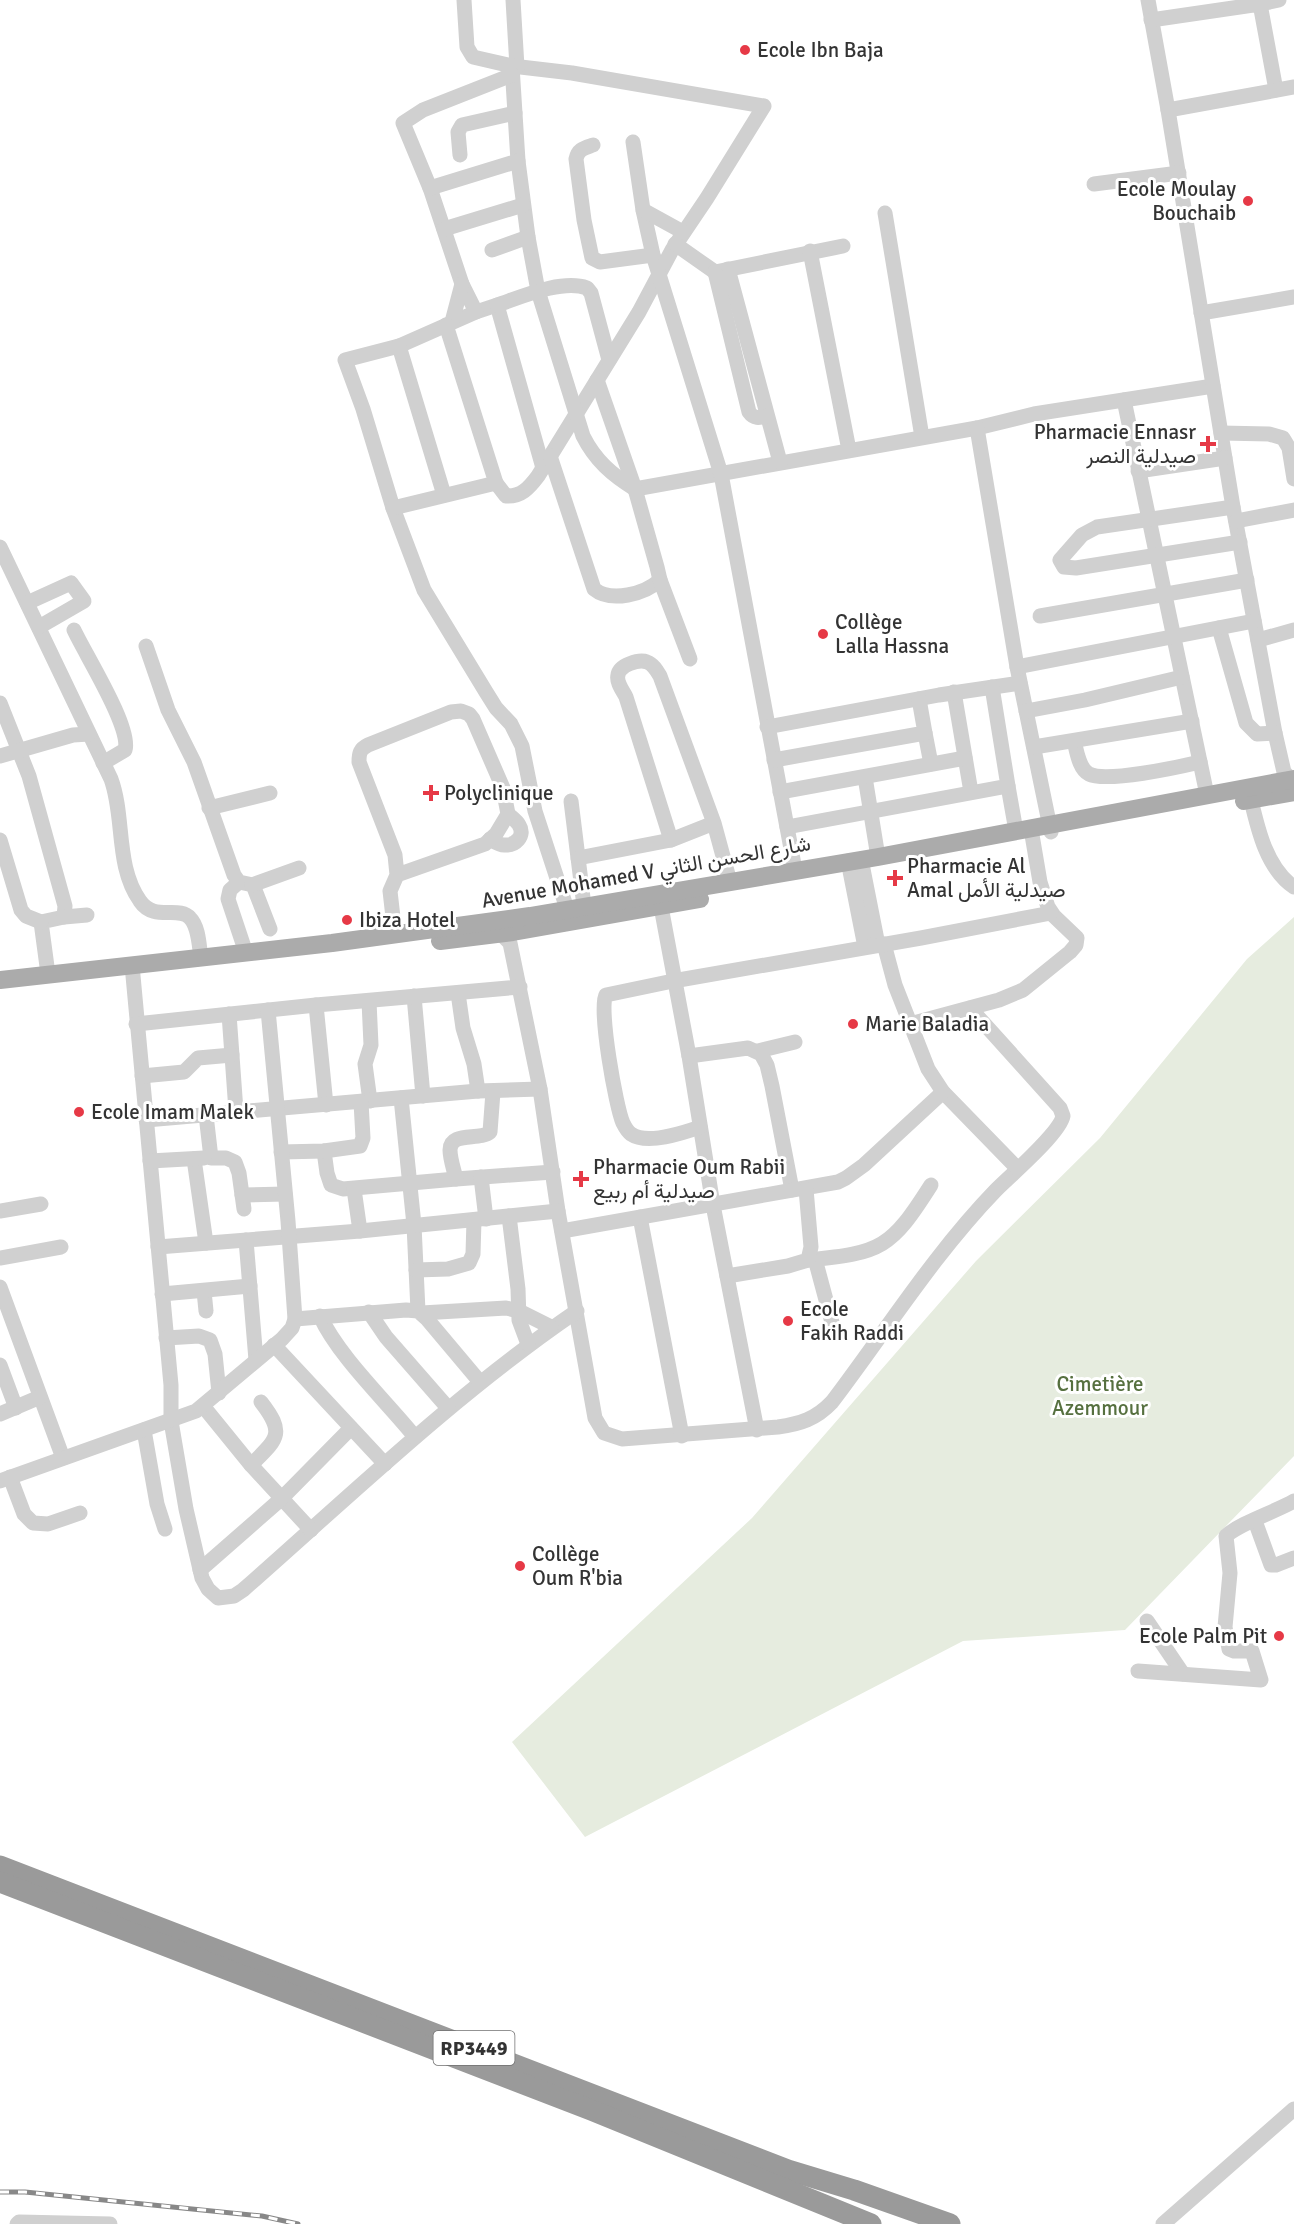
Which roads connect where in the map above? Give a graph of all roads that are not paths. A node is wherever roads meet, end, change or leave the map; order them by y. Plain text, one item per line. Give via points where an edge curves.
1 (464, 0) edge
2 (513, 0) edge
3 (1148, 0) edge
4 (1280, 0) edge
5 (1238, 3) edge
6 (1260, 4) junction
7 (1151, 20) junction
8 (514, 69) junction
9 (1294, 87) edge
10 (1276, 90) junction
11 (1168, 110) junction
12 (515, 112) junction
13 (633, 142) dead end
14 (593, 145) dead end
15 (460, 155) dead end
16 (518, 161) junction
17 (1179, 173) junction
18 (1094, 184) dead end
19 (430, 188) junction
20 (523, 205) junction
21 (643, 210) junction
22 (885, 213) dead end
23 (444, 228) junction
24 (528, 237) junction
25 (679, 238) junction
26 (843, 246) dead end
27 (492, 250) dead end
28 (810, 252) junction
29 (653, 255) junction
30 (721, 271) junction
31 (659, 273) junction
32 (462, 284) junction
33 (538, 291) junction
34 (1294, 297) edge
35 (497, 305) junction
36 (476, 312) junction
37 (1201, 313) junction
38 (449, 323) junction
39 (399, 346) junction
40 (609, 360) junction
41 (597, 380) junction
42 (1213, 386) junction
43 (1124, 400) junction
44 (576, 413) junction
45 (977, 428) junction
46 (1221, 433) junction
47 (922, 437) junction
48 (849, 450) junction
49 (1225, 458) junction
50 (547, 462) junction
51 (780, 462) junction
52 (1138, 471) junction
53 (721, 474) junction
54 (1294, 479) edge
55 (496, 483) junction
56 (635, 489) junction
57 (444, 495) junction
58 (393, 508) junction
59 (1294, 510) edge
60 (1235, 514) junction
61 (1149, 520) junction
62 (1240, 542) junction
63 (0, 547) edge
64 (1155, 554) junction
65 (660, 580) junction
66 (1246, 580) junction
67 (1164, 594) junction
68 (27, 603) junction
69 (1040, 616) dead end
70 (1254, 621) junction
71 (39, 627) junction
72 (1219, 628) junction
73 (74, 630) dead end
74 (1294, 630) edge
75 (1172, 636) junction
76 (1258, 640) junction
77 (146, 646) dead end
78 (690, 659) dead end
79 (1018, 675) junction
80 (1182, 678) junction
81 (992, 687) junction
82 (954, 692) junction
83 (919, 699) junction
84 (0, 703) edge
85 (1026, 711) junction
86 (1192, 721) junction
87 (767, 727) junction
88 (925, 733) junction
89 (1275, 733) junction
90 (89, 734) junction
91 (1074, 741) junction
92 (1034, 747) junction
93 (20, 751) junction
94 (0, 756) edge
95 (965, 758) junction
96 (774, 760) junction
97 (1200, 762) junction
98 (103, 763) junction
99 (931, 764) junction
100 (865, 777) junction
101 (1288, 783) edge
102 (1008, 786) junction
103 (780, 792) junction
104 (971, 792) junction
105 (270, 793) dead end
106 (1207, 795) junction
107 (1251, 800) junction
108 (571, 801) dead end
109 (210, 808) junction
110 (870, 812) junction
111 (508, 814) junction
112 (714, 823) junction
113 (787, 827) junction
114 (1050, 829) junction
115 (1026, 832) junction
116 (490, 839) junction
117 (0, 840) edge
118 (671, 840) junction
119 (578, 858) junction
120 (860, 863) junction
121 (299, 868) dead end
122 (795, 870) junction
123 (397, 875) junction
124 (730, 882) junction
125 (245, 883) junction
126 (1294, 887) edge
127 (659, 900) junction
128 (575, 907) junction
129 (1051, 913) junction
130 (87, 915) dead end
131 (64, 916) junction
132 (41, 922) junction
133 (270, 929) dead end
134 (507, 929) junction
135 (391, 940) junction
136 (876, 945) junction
137 (246, 953) junction
138 (201, 958) junction
139 (132, 971) junction
140 (48, 974) junction
141 (0, 980) edge
142 (673, 981) junction
143 (520, 987) junction
144 (0, 992) edge
145 (458, 993) junction
146 (414, 996) junction
147 (369, 1001) junction
148 (316, 1005) junction
149 (970, 1008) junction
150 (268, 1010) junction
151 (229, 1014) junction
152 (136, 1024) junction
153 (910, 1024) junction
154 (795, 1042) dead end
155 (758, 1051) junction
156 (232, 1055) junction
157 (689, 1056) junction
158 (142, 1076) junction
159 (540, 1089) junction
160 (485, 1092) junction
161 (944, 1092) junction
162 (423, 1096) junction
163 (401, 1098) junction
164 (365, 1102) junction
165 (326, 1105) junction
166 (276, 1108) junction
167 (236, 1111) junction
168 (206, 1115) junction
169 (146, 1120) junction
170 (700, 1127) junction
171 (324, 1151) junction
172 (281, 1152) junction
173 (211, 1158) junction
174 (194, 1159) junction
175 (150, 1161) junction
176 (1017, 1168) junction
177 (553, 1172) junction
178 (481, 1177) junction
179 (456, 1179) junction
180 (410, 1183) junction
181 (931, 1185) dead end
182 (354, 1190) junction
183 (799, 1190) junction
184 (285, 1194) junction
185 (41, 1204) dead end
186 (713, 1205) junction
187 (0, 1211) edge
188 (558, 1211) junction
189 (509, 1216) junction
190 (640, 1217) junction
191 (480, 1219) junction
192 (414, 1225) junction
193 (360, 1231) junction
194 (562, 1231) junction
195 (289, 1236) junction
196 (246, 1240) junction
197 (206, 1243) junction
198 (62, 1247) dead end
199 (158, 1247) junction
200 (0, 1258) edge
201 (812, 1260) junction
202 (416, 1269) junction
203 (727, 1276) junction
204 (250, 1286) junction
205 (0, 1287) edge
206 (204, 1291) junction
207 (162, 1294) junction
208 (206, 1311) dead end
209 (519, 1311) junction
210 (577, 1311) junction
211 (369, 1312) junction
212 (420, 1312) junction
213 (320, 1316) junction
214 (295, 1319) junction
215 (833, 1326) dead end
216 (551, 1327) junction
217 (166, 1338) junction
218 (528, 1344) junction
219 (274, 1345) junction
220 (256, 1360) junction
221 (0, 1365) edge
222 (480, 1382) junction
223 (219, 1393) junction
224 (40, 1397) junction
225 (261, 1402) dead end
226 (203, 1406) junction
227 (16, 1408) junction
228 (448, 1408) junction
229 (0, 1414) edge
230 (171, 1421) junction
231 (351, 1428) junction
232 (144, 1430) junction
233 (757, 1430) junction
234 (682, 1436) junction
235 (415, 1437) junction
236 (63, 1458) junction
237 (385, 1464) junction
238 (251, 1465) junction
239 (5, 1479) edge
240 (281, 1499) junction
241 (1294, 1501) edge
242 (80, 1513) dead end
243 (1255, 1521) junction
244 (165, 1529) dead end
245 (311, 1530) junction
246 (1294, 1558) edge
247 (200, 1570) junction
248 (1147, 1621) dead end
249 (1138, 1671) dead end
250 (1183, 1674) junction
251 (0, 1866) edge
252 (0, 1882) edge
253 (1294, 2109) edge
254 (1163, 2223) edge
255 (17, 2224) edge
256 (110, 2224) edge
257 (871, 2224) edge
258 (950, 2224) edge

1 - 8 street via 469,52 473,57
2 - 8 street
3 - 7 street
4 - 6 street
5 - 6 street
5 - 7 street
6 - 10 street
7 - 11 street
8 - 12 street
8 - 19 street via 403,123
8 - 25 street via 572,73 764,106
9 - 10 street
10 - 11 street
11 - 17 street
12 - 15 street via 465,122 458,132
12 - 16 street
13 - 21 street
14 - 29 street via 581,149 576,159 592,258 600,262
16 - 19 street
16 - 20 street
17 - 18 street
17 - 37 street
19 - 23 street
20 - 23 street
20 - 24 street
21 - 25 street
21 - 29 street
22 - 47 street
23 - 32 street
24 - 27 street
24 - 33 street
25 - 30 street
25 - 31 street
26 - 28 street
28 - 30 street
28 - 48 street
29 - 31 street
30 - 51 street via 740,342 749,412 753,417 767,416
31 - 40 street
31 - 53 street
32 - 36 street
32 - 38 street
33 - 35 street
33 - 40 street via 587,288
33 - 44 street
34 - 37 street
35 - 36 street
35 - 50 street
36 - 38 street
37 - 42 street
38 - 39 street
38 - 55 street
39 - 57 street
39 - 58 street via 345,360
40 - 41 street
41 - 44 street
41 - 56 street
42 - 43 street
42 - 46 street
43 - 45 street via 1034,414
43 - 52 street
44 - 50 street
44 - 56 street via 583,436 599,462
45 - 47 street
45 - 79 street
46 - 49 street
46 - 54 street via 1283,438 1289,448
47 - 48 street
48 - 51 street
49 - 52 street
49 - 60 street
50 - 55 street via 520,495 506,496
50 - 65 street via 594,589 603,596 625,595 648,589
51 - 53 street
52 - 61 street
53 - 56 street
53 - 87 street
55 - 57 street
56 - 65 street
57 - 58 street
58 - 128 street via 424,590 519,739 535,811
59 - 60 street
60 - 61 street
60 - 62 street
61 - 64 street
61 - 64 street via 1090,529 1060,560 1064,567 1076,568
62 - 64 street
62 - 66 street
63 - 68 street
64 - 67 street
65 - 78 street
66 - 67 street
66 - 70 street
67 - 69 street
67 - 75 street
68 - 71 street
68 - 71 street via 71,583 84,602
70 - 72 street
70 - 76 street
71 - 90 street
72 - 75 street
72 - 89 street via 1246,723 1257,734
73 - 98 street via 125,736 125,750
74 - 76 street
75 - 79 street
75 - 80 street
76 - 89 street
77 - 109 street
79 - 81 street
79 - 85 street
80 - 85 street
80 - 86 street
81 - 82 street
81 - 102 street
82 - 83 street
82 - 95 street
83 - 87 street
83 - 88 street
84 - 93 street
85 - 92 street
86 - 91 street
86 - 97 street
87 - 96 street
88 - 96 street
88 - 99 street
89 - 101 street
90 - 93 street
90 - 98 street
91 - 92 street
91 - 97 street via 1084,770 1096,776
92 - 114 street
93 - 94 street
93 - 131 street via 65,906
95 - 99 street
95 - 104 street
96 - 103 street
97 - 106 street
98 - 138 street via 114,787 126,862 139,900 155,912 188,915 195,927
99 - 100 street
100 - 103 street
100 - 110 street
101 - 106 main road, Avenue Mohamed V شارع الحسن الثاني
101 - 107 main road, Avenue Mohamed V شارع الحسن الثاني
102 - 104 street
102 - 115 street
103 - 113 street
104 - 110 street
105 - 109 street
106 - 114 main road, Avenue Mohamed V شارع الحسن الثاني
107 - 114 main road, Avenue Mohamed V شارع الحسن الثاني
107 - 126 street via 1265,847 1278,871
108 - 119 street
109 - 125 street via 229,863
110 - 113 street
110 - 120 street
111 - 116 street
111 - 116 street via 519,825 519,839 505,845
111 - 123 street via 503,789 469,714 451,712 362,748 359,762 395,855
112 - 118 street
112 - 118 street via 660,676 647,662 625,665 618,672 618,679
112 - 124 street
113 - 122 street
114 - 115 main road, Avenue Mohamed V شارع الحسن الثاني
115 - 120 main road, Avenue Mohamed V شارع الحسن الثاني
115 - 129 street
116 - 123 street
117 - 132 street via 21,910
118 - 119 street
119 - 128 street
120 - 122 main road, Avenue Mohamed V شارع الحسن الثاني
120 - 127 main road, Avenue Mohamed V شارع الحسن الثاني
120 - 136 street
121 - 125 street
122 - 124 main road, Avenue Mohamed V شارع الحسن الثاني
123 - 135 street via 390,891
124 - 127 main road, Avenue Mohamed V شارع الحسن الثاني
125 - 133 street
125 - 137 street via 230,890 228,899
127 - 128 main road, Avenue Mohamed V شارع الحسن الثاني
127 - 134 main road, Avenue Mohamed V شارع الحسن الثاني
127 - 142 street
128 - 134 main road, Avenue Mohamed V شارع الحسن الثاني
129 - 136 street
129 - 149 street via 1077,938 1074,948 1023,990
130 - 131 street
131 - 132 street
132 - 140 street
134 - 135 main road, Avenue Mohamed V شارع الحسن الثاني
134 - 143 street
135 - 137 main road, Avenue Mohamed V شارع الحسن الثاني
135 - 139 main road, Avenue Mohamed V شارع الحسن الثاني
136 - 142 street
136 - 153 street
137 - 138 main road, Avenue Mohamed V شارع الحسن الثاني
138 - 139 main road, Avenue Mohamed V شارع الحسن الثاني
139 - 140 main road, Avenue Mohamed V شارع الحسن الثاني
139 - 144 main road, Avenue Mohamed V شارع الحسن الثاني
139 - 152 street
140 - 141 main road, Avenue Mohamed V شارع الحسن الثاني
142 - 157 street
142 - 170 street via 605,996 609,1055 622,1121 631,1134 650,1138
143 - 145 street
143 - 159 street
145 - 146 street
145 - 160 street via 463,1028
146 - 147 street
146 - 162 street
147 - 148 street
147 - 164 street via 371,1045 364,1064
148 - 150 street
148 - 165 street
149 - 153 street
149 - 176 street via 1062,1112 1059,1128
150 - 151 street
150 - 166 street
151 - 152 street
151 - 156 street
152 - 158 street
153 - 161 street via 928,1069
154 - 155 street
155 - 157 street via 748,1048
155 - 183 street via 767,1065
156 - 158 street via 198,1058 185,1071
156 - 167 street
157 - 170 street
158 - 169 street
159 - 160 street
159 - 177 street
160 - 162 street
160 - 179 street via 490,1132 457,1139 451,1144
161 - 176 street
161 - 183 street via 846,1178
162 - 163 street
163 - 164 street
163 - 180 street
164 - 165 street
164 - 171 street via 362,1144
165 - 166 street
166 - 167 street
166 - 172 street
167 - 168 street
168 - 169 street
168 - 173 street
169 - 175 street
170 - 186 street
171 - 172 street
171 - 182 street via 331,1185
172 - 184 street
173 - 174 street
173 - 184 street via 235,1162 243,1202
174 - 175 street
174 - 197 street
175 - 199 street
176 - 233 street via 942,1253 825,1409 798,1425
177 - 178 street
177 - 188 street
178 - 179 street
178 - 191 street
179 - 180 street
180 - 182 street
180 - 192 street
181 - 201 street via 907,1222 884,1244 856,1254
182 - 193 street
183 - 186 street
183 - 201 street
184 - 195 street
185 - 187 street
186 - 190 street
186 - 203 street
188 - 189 street
188 - 194 street
189 - 191 street
189 - 209 street
190 - 194 street
190 - 234 street
191 - 192 street
191 - 202 street via 469,1263 448,1269
192 - 193 street
192 - 202 street
193 - 195 street
194 - 210 street
195 - 196 street
195 - 214 street
196 - 197 street
196 - 204 street
197 - 199 street
198 - 200 street
199 - 207 street
201 - 203 street
201 - 215 street
202 - 212 street
203 - 233 street
204 - 206 street
204 - 220 street
205 - 224 street
206 - 207 street
206 - 208 street
207 - 217 street
209 - 212 street via 491,1308
209 - 216 street
209 - 218 street
210 - 216 street
210 - 234 street via 592,1408 600,1429 622,1439
211 - 212 street
211 - 213 street
211 - 228 street
212 - 222 street
213 - 214 street
213 - 235 street via 347,1357
214 - 219 street via 290,1332
216 - 218 street
217 - 223 street via 199,1336 210,1340
217 - 230 street
218 - 222 street
219 - 220 street
219 - 231 street
220 - 223 street
221 - 227 street
222 - 228 street
223 - 226 street
224 - 227 street
224 - 236 street
225 - 238 street via 272,1417 276,1433
226 - 230 street
226 - 238 street
227 - 229 street
228 - 235 street
230 - 232 street
230 - 247 street
231 - 237 street
231 - 240 street
232 - 236 street
232 - 244 street
233 - 234 street
235 - 237 street
236 - 239 street
237 - 245 street
238 - 240 street
239 - 242 street via 33,1523 43,1525
240 - 245 street
240 - 247 street
241 - 243 street
243 - 246 street via 1271,1565
243 - 250 street via 1226,1536 1230,1573 1225,1627 1229,1649 1251,1652 1261,1680
245 - 247 street via 234,1596 214,1596
248 - 250 street
249 - 250 street
251 - 258 highway, RP3449 via 788,2170
252 - 257 highway, RP3449 via 602,2114
253 - 254 street
255 - 256 street

